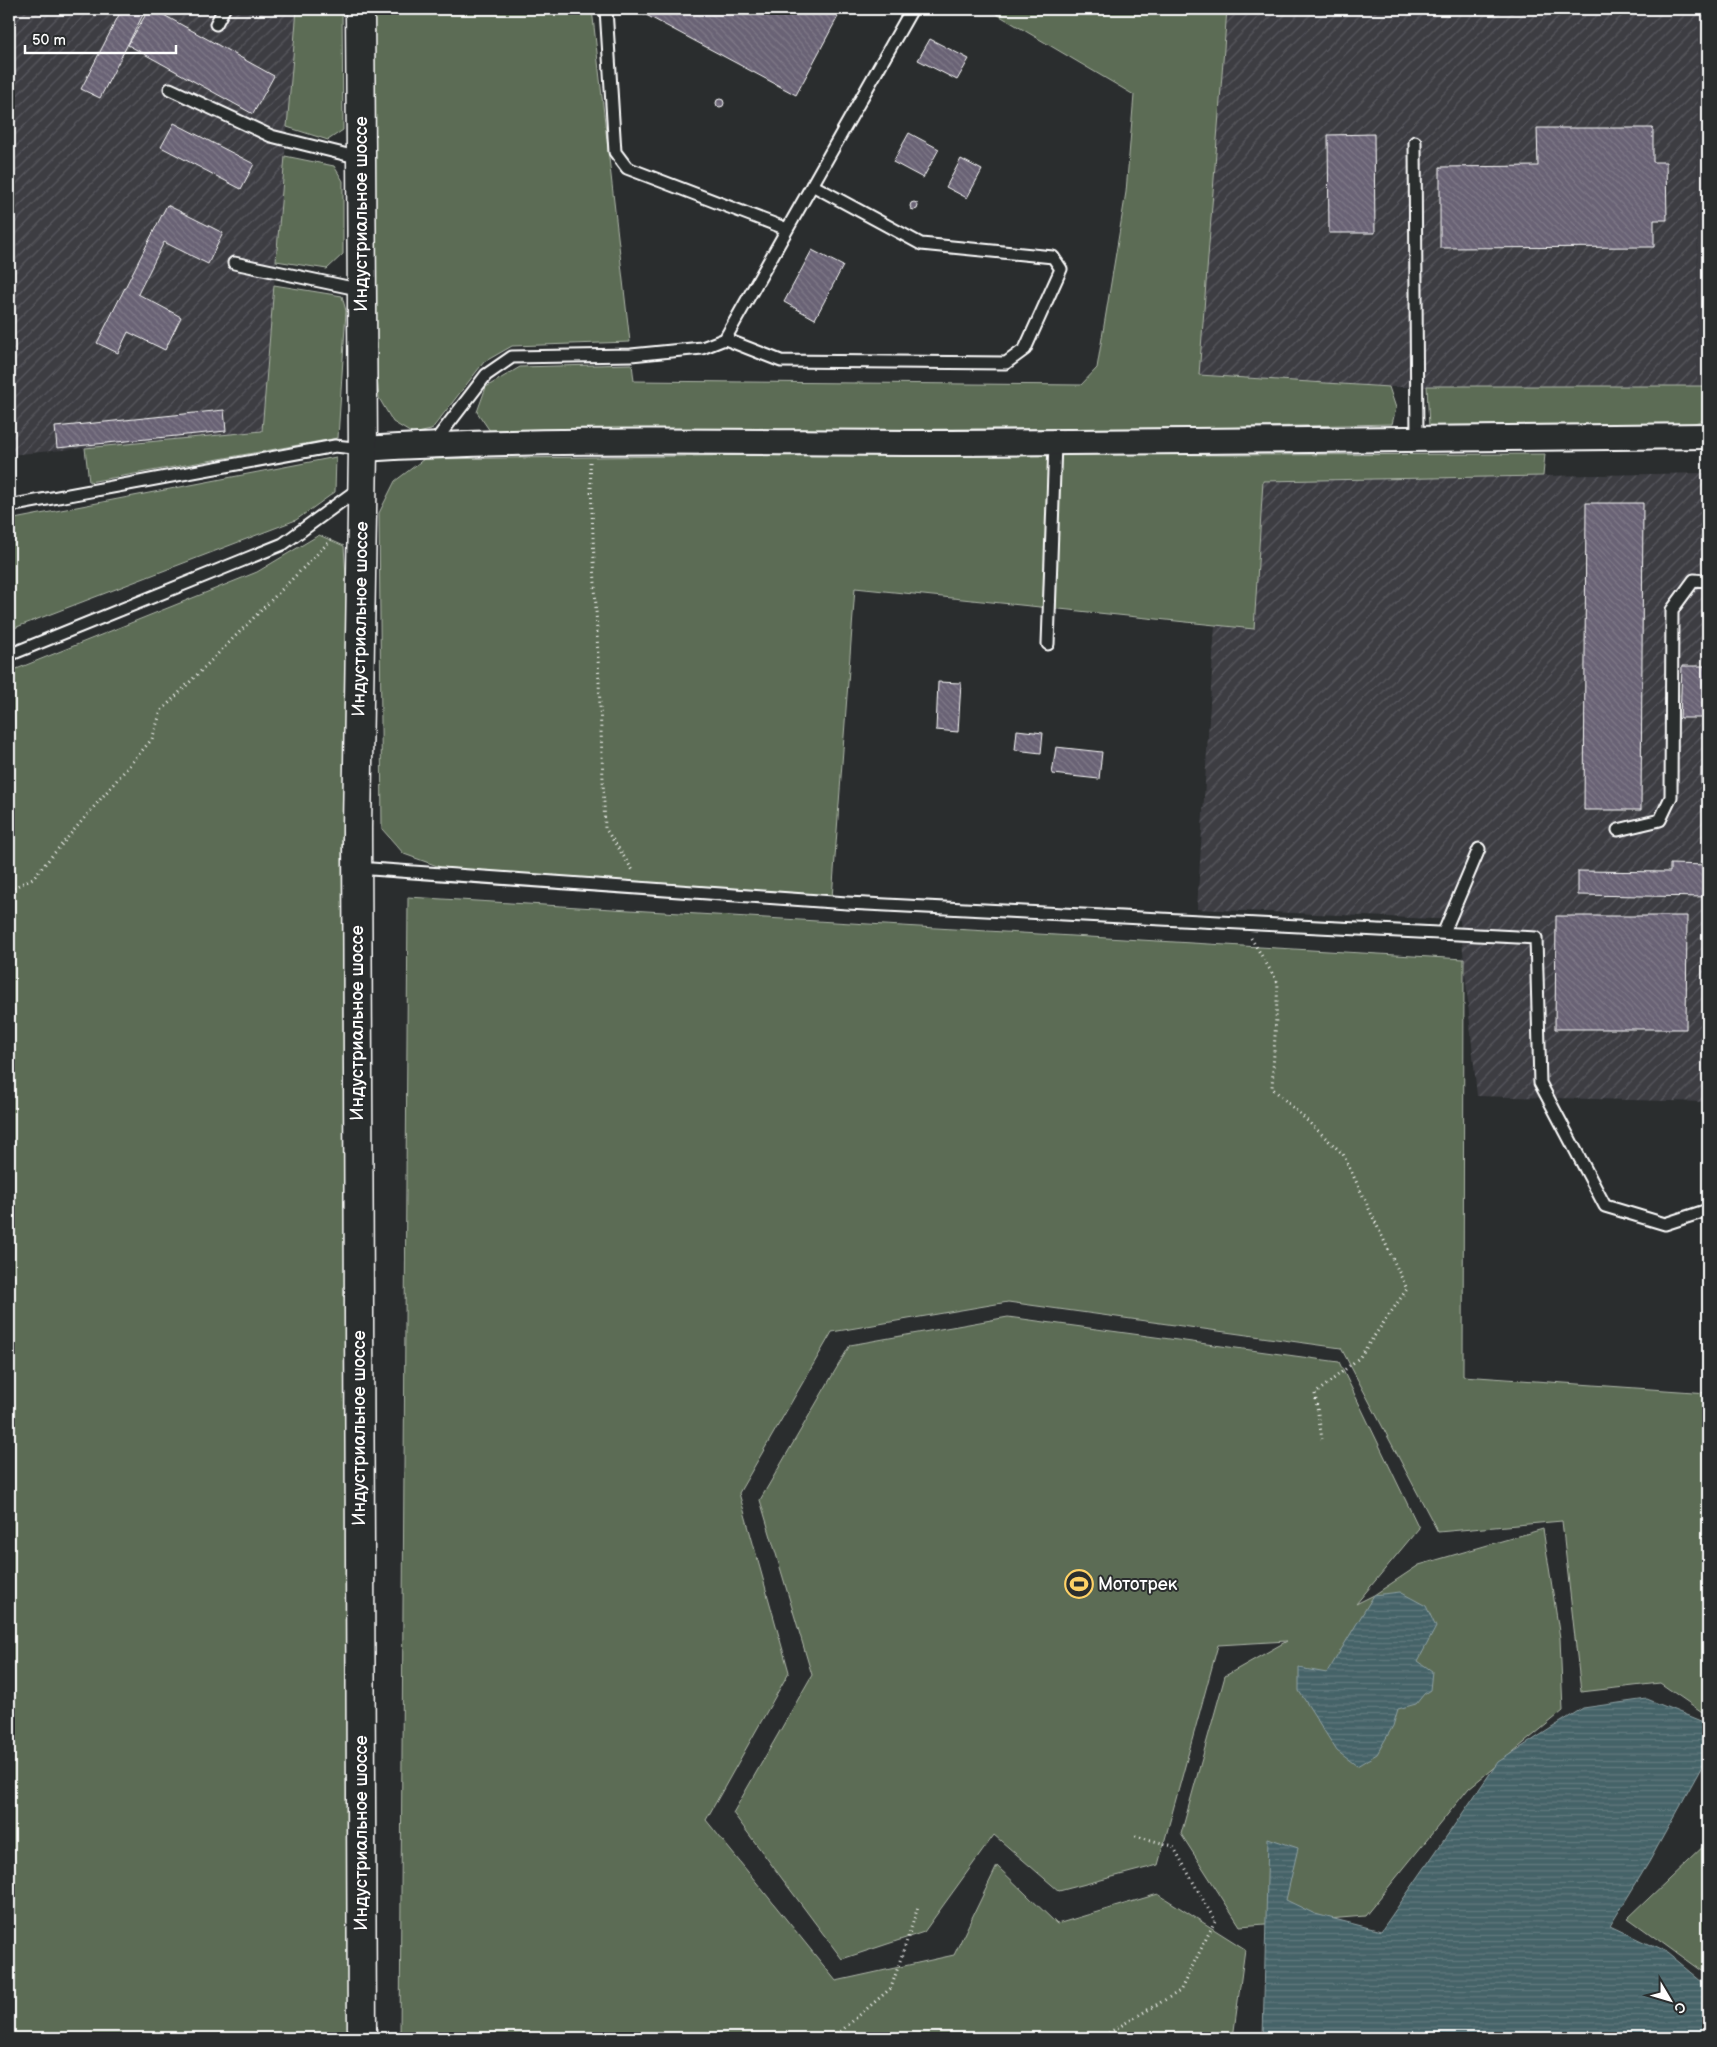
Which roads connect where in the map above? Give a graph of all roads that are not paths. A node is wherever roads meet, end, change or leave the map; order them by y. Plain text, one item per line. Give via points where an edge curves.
1 (224, 9) edge
2 (360, 9) edge
3 (606, 9) edge
4 (912, 9) edge
5 (216, 24) dead end
6 (170, 88) dead end
7 (1416, 142) dead end
8 (361, 158) junction
9 (812, 185) junction
10 (787, 229) junction
11 (234, 263) dead end
12 (362, 290) junction
13 (725, 338) junction
14 (1708, 436) edge
15 (1417, 439) junction
16 (1055, 442) junction
17 (432, 444) junction
18 (363, 449) junction
19 (362, 486) junction
20 (9, 506) edge
21 (1708, 581) edge
22 (1048, 644) dead end
23 (9, 655) edge
24 (1618, 830) dead end
25 (1479, 849) dead end
26 (357, 868) junction
27 (1444, 932) junction
28 (1708, 1210) edge
29 (362, 2038) edge

1 - 5 lane
2 - 8 main road, Индустриальное шоссе
3 - 10 lane via 615,152 627,168
4 - 9 lane
6 - 8 lane via 271,136
7 - 15 lane
8 - 12 main road, Индустриальное шоссе
9 - 10 lane
9 - 13 lane via 921,244 1053,257 1061,269 1024,349 1006,364 781,361
10 - 13 lane
11 - 12 lane
12 - 18 main road, Индустриальное шоссе
13 - 17 lane via 702,348 640,354 512,357 486,375
14 - 15 street
15 - 16 street
16 - 17 street
16 - 22 lane
17 - 18 street
18 - 19 main road, Индустриальное шоссе
18 - 20 lane via 335,446
19 - 23 lane via 284,544
19 - 26 main road, Индустриальное шоссе
21 - 24 lane via 1694,580 1672,610 1671,797 1660,820
25 - 27 lane
26 - 27 lane via 847,903
26 - 29 main road, Индустриальное шоссе
27 - 28 lane via 1536,938 1540,1083 1605,1206 1665,1224

